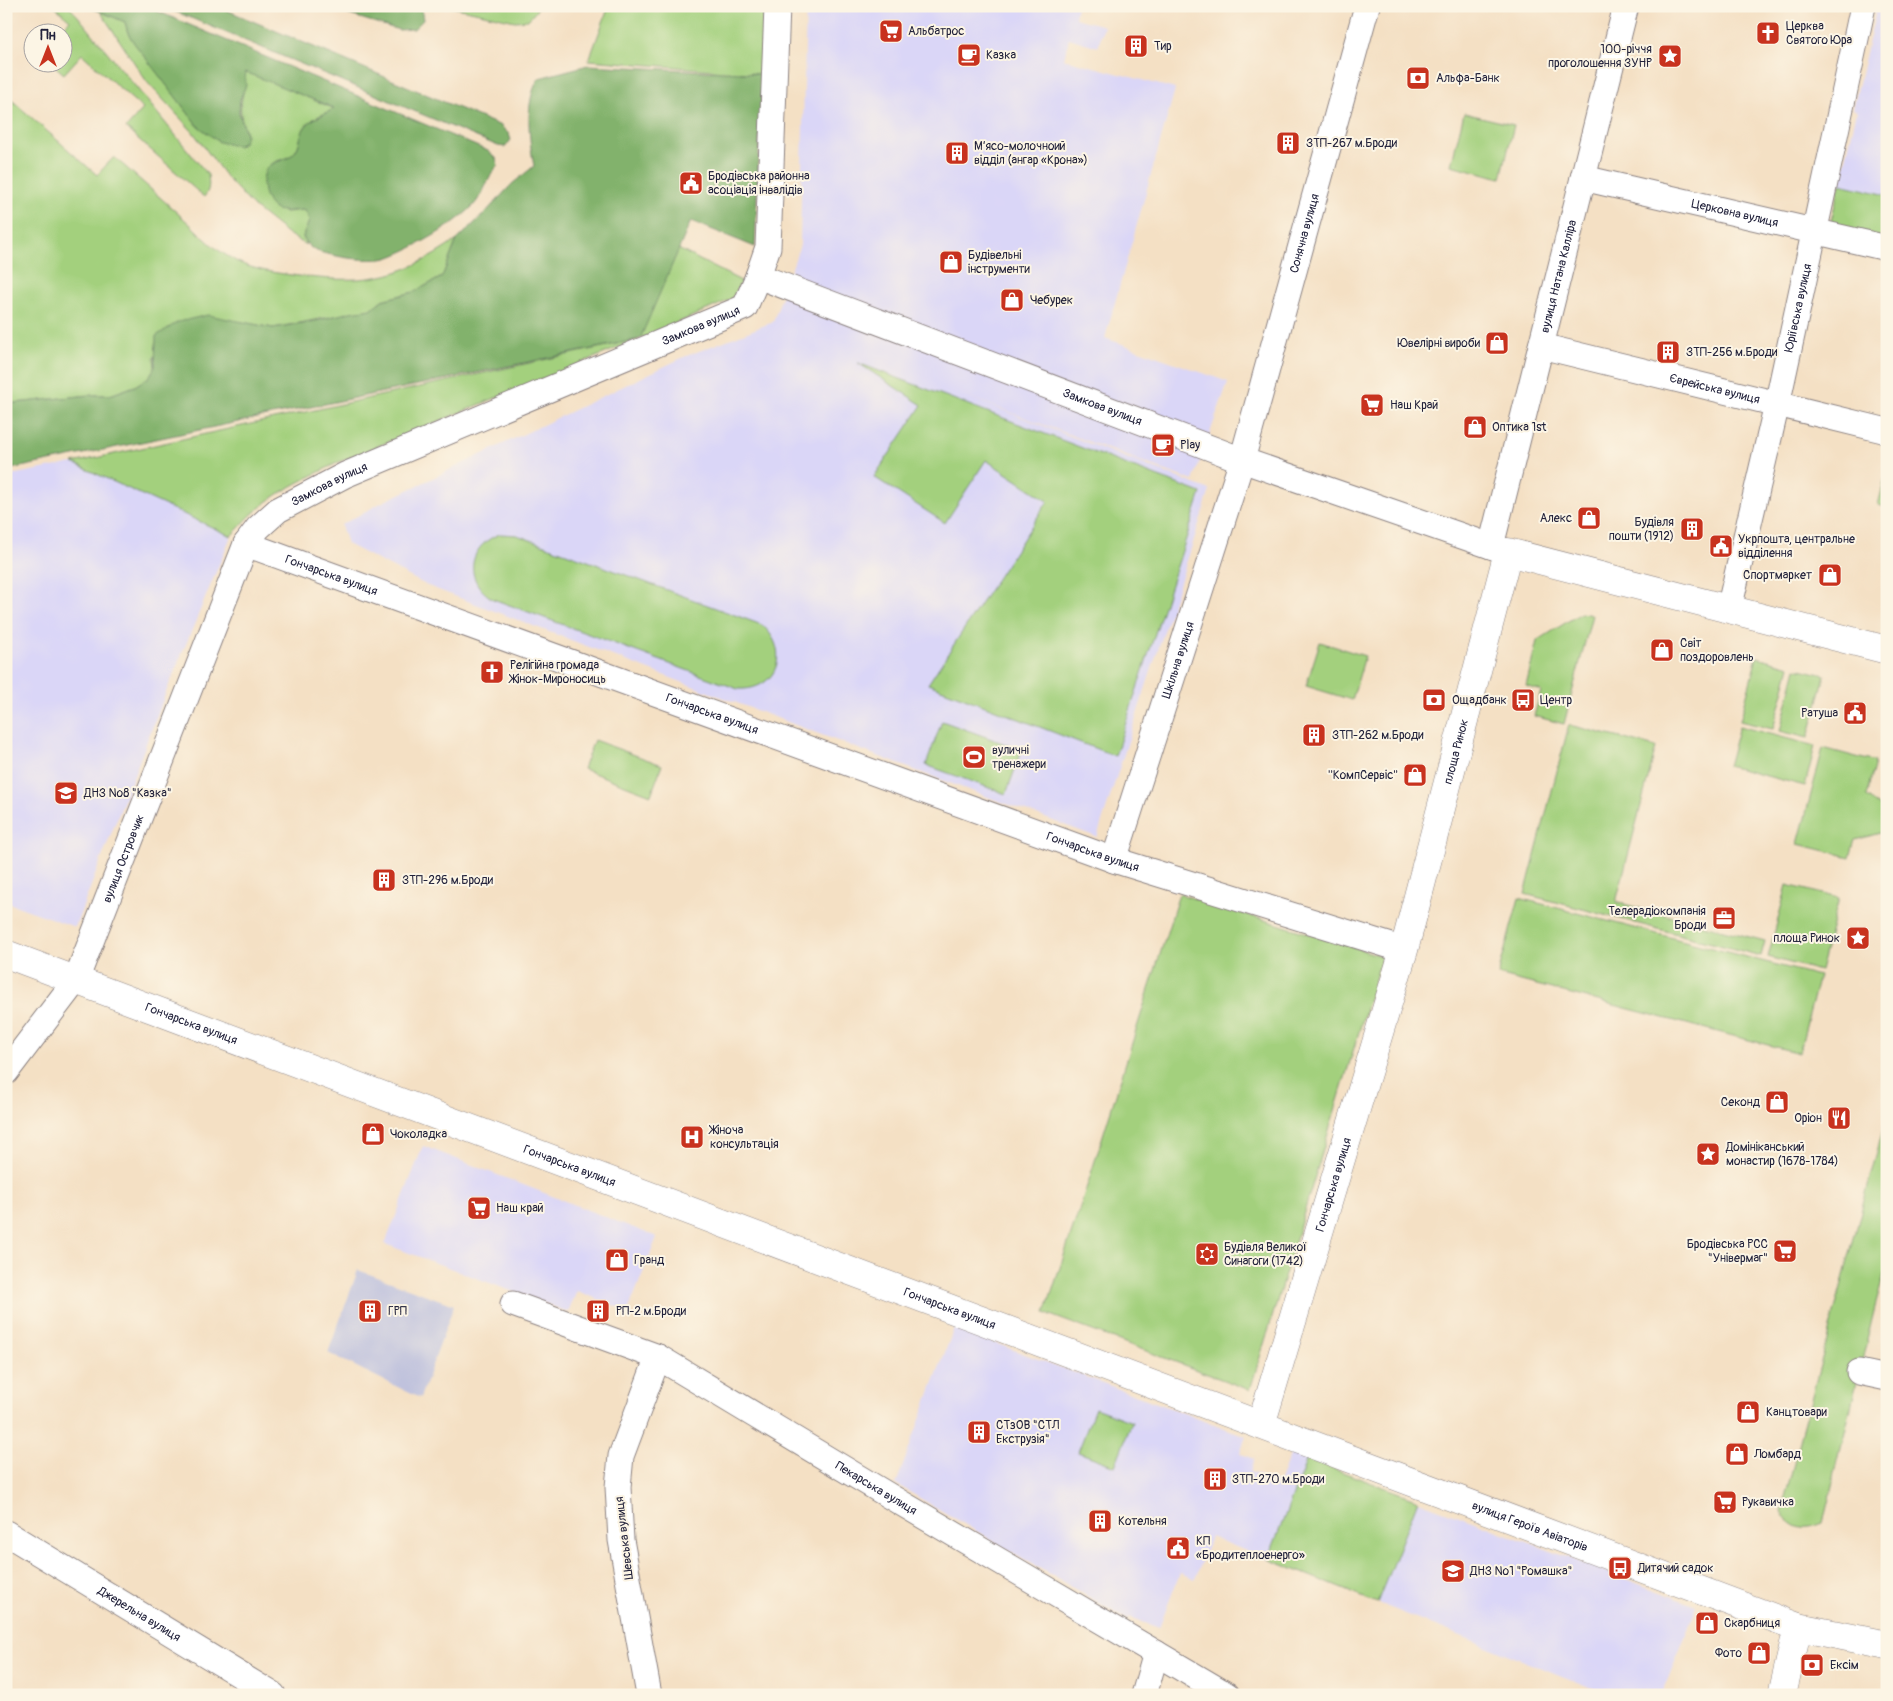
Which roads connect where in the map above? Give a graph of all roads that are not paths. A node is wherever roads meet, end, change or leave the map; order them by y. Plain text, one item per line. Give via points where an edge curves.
1 (776, 6) edge
2 (1366, 6) edge
3 (1626, 6) edge
4 (1863, 6) edge
5 (1583, 178) junction
6 (1814, 231) junction
7 (1887, 248) edge
8 (758, 276) junction
9 (1541, 346) junction
10 (1777, 404) junction
11 (1887, 431) edge
12 (1242, 460) junction
13 (246, 544) junction
14 (1500, 549) junction
15 (1729, 609) junction
16 (1887, 650) edge
17 (1114, 860) junction
18 (1404, 950) junction
19 (6, 954) edge
20 (76, 980) junction
21 (6, 1072) edge
22 (513, 1304) dead end
23 (658, 1358) junction
24 (1860, 1372) dead end
25 (1887, 1378) edge
26 (1261, 1425) junction
27 (6, 1533) edge
28 (1798, 1627) junction
29 (1887, 1645) edge
30 (1156, 1653) junction
31 (273, 1695) edge
32 (649, 1695) edge
33 (1144, 1695) edge
34 (1227, 1695) edge
35 (1782, 1695) edge

1 - 8 street via 768,247
2 - 12 street, Сонячна вулиця
3 - 5 street, вулиця Натана Калліра
4 - 6 street, Юріївська вулиця
5 - 6 street, Церковна вулиця
5 - 9 street, вулиця Натана Калліра
6 - 7 street, Церковна вулиця
6 - 10 street, Юріївська вулиця
8 - 12 street, Замкова вулиця
8 - 13 street, Замкова вулиця via 745,307 337,479 278,510
9 - 10 street, Єврейська вулиця
9 - 14 street, вулиця Натана Калліра
10 - 11 street, Єврейська вулиця
10 - 15 street, Юріївська вулиця
12 - 14 street
12 - 17 street, Шкільна вулиця
13 - 17 street, Гончарська вулиця
13 - 20 street, вулиця Островчик
14 - 15 main road
14 - 18 main road, площа Ринок
15 - 16 main road
17 - 18 street, Гончарська вулиця
18 - 26 main road, Гончарська вулиця
19 - 20 main road, Гончарська вулиця
20 - 21 street, вулиця Островчик
20 - 26 main road, Гончарська вулиця
22 - 23 street, Пекарська вулиця
23 - 30 street, Пекарська вулиця
23 - 32 street, Шевська вулиця via 621,1456 618,1487 621,1540
24 - 25 street
26 - 28 main road, вулиця Героїв Авіаторів
27 - 31 street, Джерельна вулиця
28 - 29 main road, вулиця Героїв Авіаторів
28 - 35 main road
30 - 33 street
30 - 34 street, Пекарська вулиця

